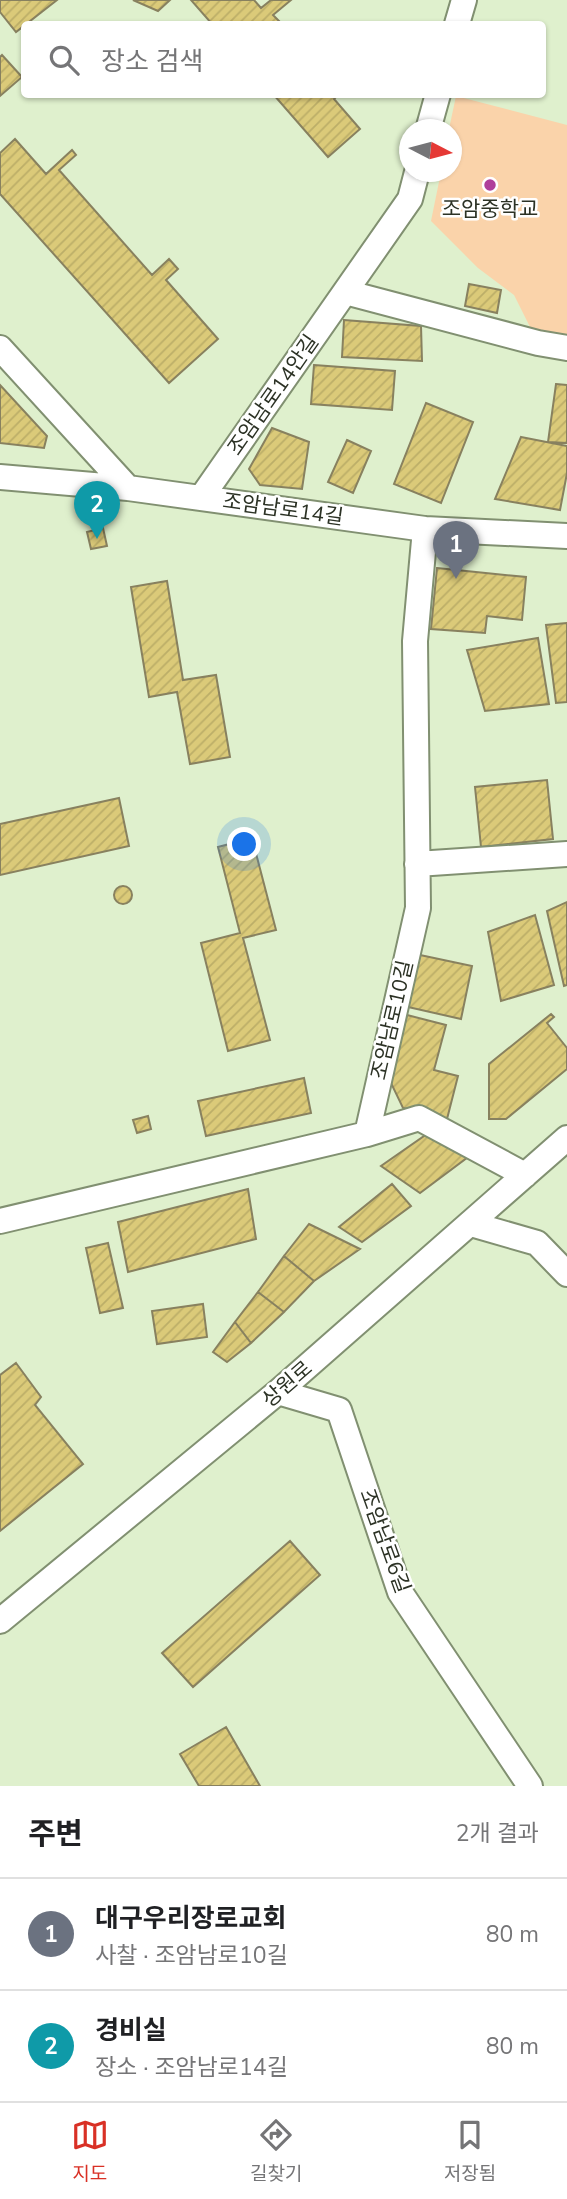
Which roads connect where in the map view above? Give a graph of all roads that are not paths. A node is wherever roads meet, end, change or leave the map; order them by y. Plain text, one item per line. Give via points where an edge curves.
1 (464, 0) edge
2 (458, 21) edge
3 (437, 98) edge
4 (432, 119) edge
5 (414, 182) edge
6 (345, 292) junction
7 (0, 348) edge
8 (567, 348) edge
9 (0, 477) edge
10 (128, 488) junction
11 (201, 498) junction
12 (425, 529) junction
13 (567, 536) edge
14 (567, 854) edge
15 (417, 864) junction
16 (367, 1134) junction
17 (567, 1138) edge
18 (525, 1175) junction
19 (0, 1221) edge
20 (471, 1224) junction
21 (567, 1274) edge
22 (278, 1392) junction
23 (0, 1621) edge
24 (530, 1786) edge

1 - 2 street
3 - 4 street
5 - 6 street, 조암남로14안길 via 410,199
6 - 8 street
6 - 11 street, 조암남로14안길
7 - 10 street
9 - 10 street, 조암남로14길
10 - 11 street, 조암남로14길
11 - 12 street, 조암남로14길
12 - 13 street, 조암남로14길
12 - 15 street, 조암남로10길 via 415,641
14 - 15 street
15 - 16 street, 조암남로10길 via 418,908
16 - 18 street via 419,1118
16 - 19 street
17 - 18 street, 상원로
18 - 20 street, 상원로
20 - 21 street via 537,1243
20 - 22 street, 상원로
22 - 23 street, 상원로
22 - 24 street, 조암남로6길 via 339,1410 400,1592

